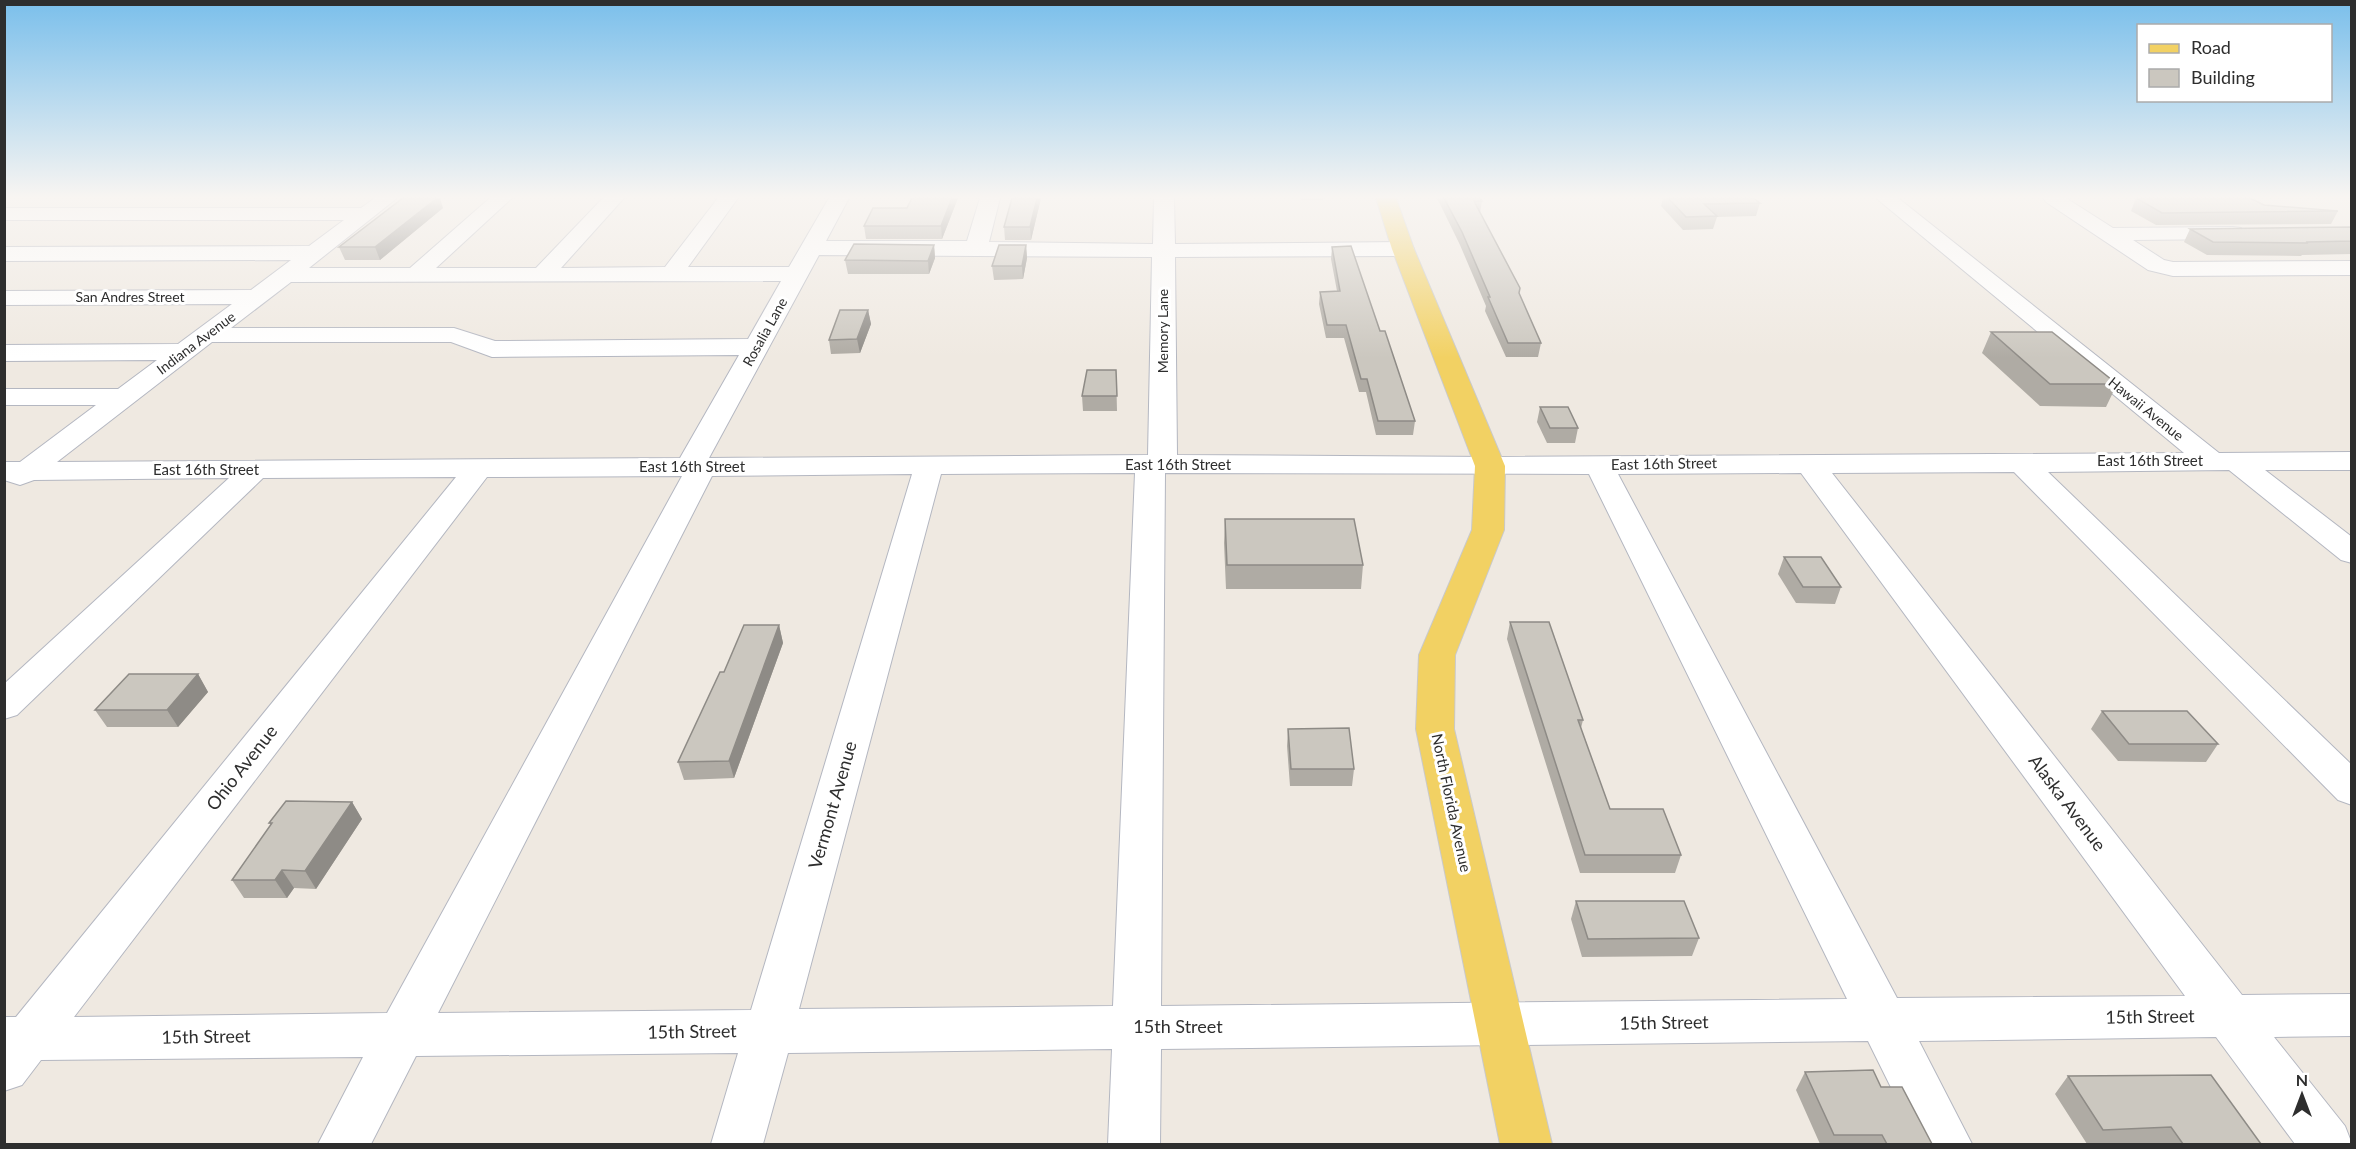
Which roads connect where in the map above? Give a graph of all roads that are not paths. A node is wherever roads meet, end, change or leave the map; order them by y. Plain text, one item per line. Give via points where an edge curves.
1 (1163, 251) edge
2 (441, 252) edge
3 (564, 252) edge
4 (688, 252) edge
5 (810, 252) edge
6 (1404, 252) edge
7 (1955, 252) edge
8 (2135, 252) edge
9 (314, 253) joint
10 (4, 254) edge
11 (2352, 268) edge
12 (671, 274) junction
13 (796, 274) junction
14 (284, 275) junction
15 (415, 275) junction
16 (542, 275) junction
17 (256, 297) junction
18 (4, 298) edge
19 (205, 335) junction
20 (757, 347) junction
21 (183, 352) junction
22 (4, 353) edge
23 (4, 397) edge
24 (124, 397) junction
25 (2224, 461) junction
26 (2352, 461) edge
27 (2021, 462) junction
28 (1809, 463) junction
29 (1156, 464) junction
30 (1599, 465) junction
31 (696, 466) junction
32 (929, 466) junction
33 (1490, 466) junction
34 (479, 468) junction
35 (255, 470) junction
36 (12, 477) edge
37 (2352, 553) edge
38 (4, 706) edge
39 (2352, 790) edge
40 (2229, 1016) junction
41 (2352, 1016) edge
42 (1883, 1020) junction
43 (1498, 1025) junction
44 (1137, 1028) junction
45 (769, 1031) junction
46 (404, 1035) junction
47 (12, 1049) edge
48 (344, 1144) edge
49 (737, 1144) edge
50 (1134, 1144) edge
51 (1526, 1144) edge
52 (1946, 1144) edge
53 (2326, 1144) edge

1 - 29 street, Memory Lane
2 - 15 street
3 - 16 street
4 - 12 street
5 - 13 street, Rosalia Lane
6 - 33 main road, North Florida Avenue
7 - 25 street, Hawaii Avenue
8 - 11 street via 2156,265 2173,268
9 - 10 street
9 - 14 street, Indiana Avenue
12 - 13 street
12 - 16 street
13 - 20 street, Rosalia Lane
14 - 15 street
14 - 17 street, Indiana Avenue
15 - 16 street
17 - 18 street, San Andres Street
17 - 19 street, Indiana Avenue
19 - 20 street via 454,335 492,349
19 - 21 street, Indiana Avenue
20 - 31 street, Rosalia Lane
21 - 22 street
21 - 24 street, Indiana Avenue
23 - 24 street
24 - 36 street, Indiana Avenue
25 - 26 street, East 16th Street
25 - 27 street, East 16th Street
25 - 37 street, Hawaii Avenue
27 - 28 street, East 16th Street
27 - 39 street
28 - 30 street, East 16th Street
28 - 40 street, Alaska Avenue
29 - 32 street, East 16th Street
29 - 33 street, East 16th Street
29 - 44 street, Memory Lane
30 - 33 street, East 16th Street
30 - 42 street
31 - 32 street, East 16th Street
31 - 34 street, East 16th Street
31 - 46 street, Rosalia Lane
32 - 45 street, Vermont Avenue
33 - 43 main road, North Florida Avenue via 1488,530 1437,655 1435,729
34 - 35 street, East 16th Street
34 - 47 street, Ohio Avenue
35 - 36 street, East 16th Street
35 - 38 street
40 - 41 street, 15th Street
40 - 42 street, 15th Street
40 - 53 street, Alaska Avenue
42 - 43 street, 15th Street
42 - 52 street
43 - 44 street, 15th Street
43 - 51 main road, North Florida Avenue
44 - 45 street, 15th Street
44 - 50 street, Memory Lane
45 - 46 street, 15th Street
45 - 49 street, Vermont Avenue
46 - 47 street, 15th Street
46 - 48 street, Rosalia Lane

